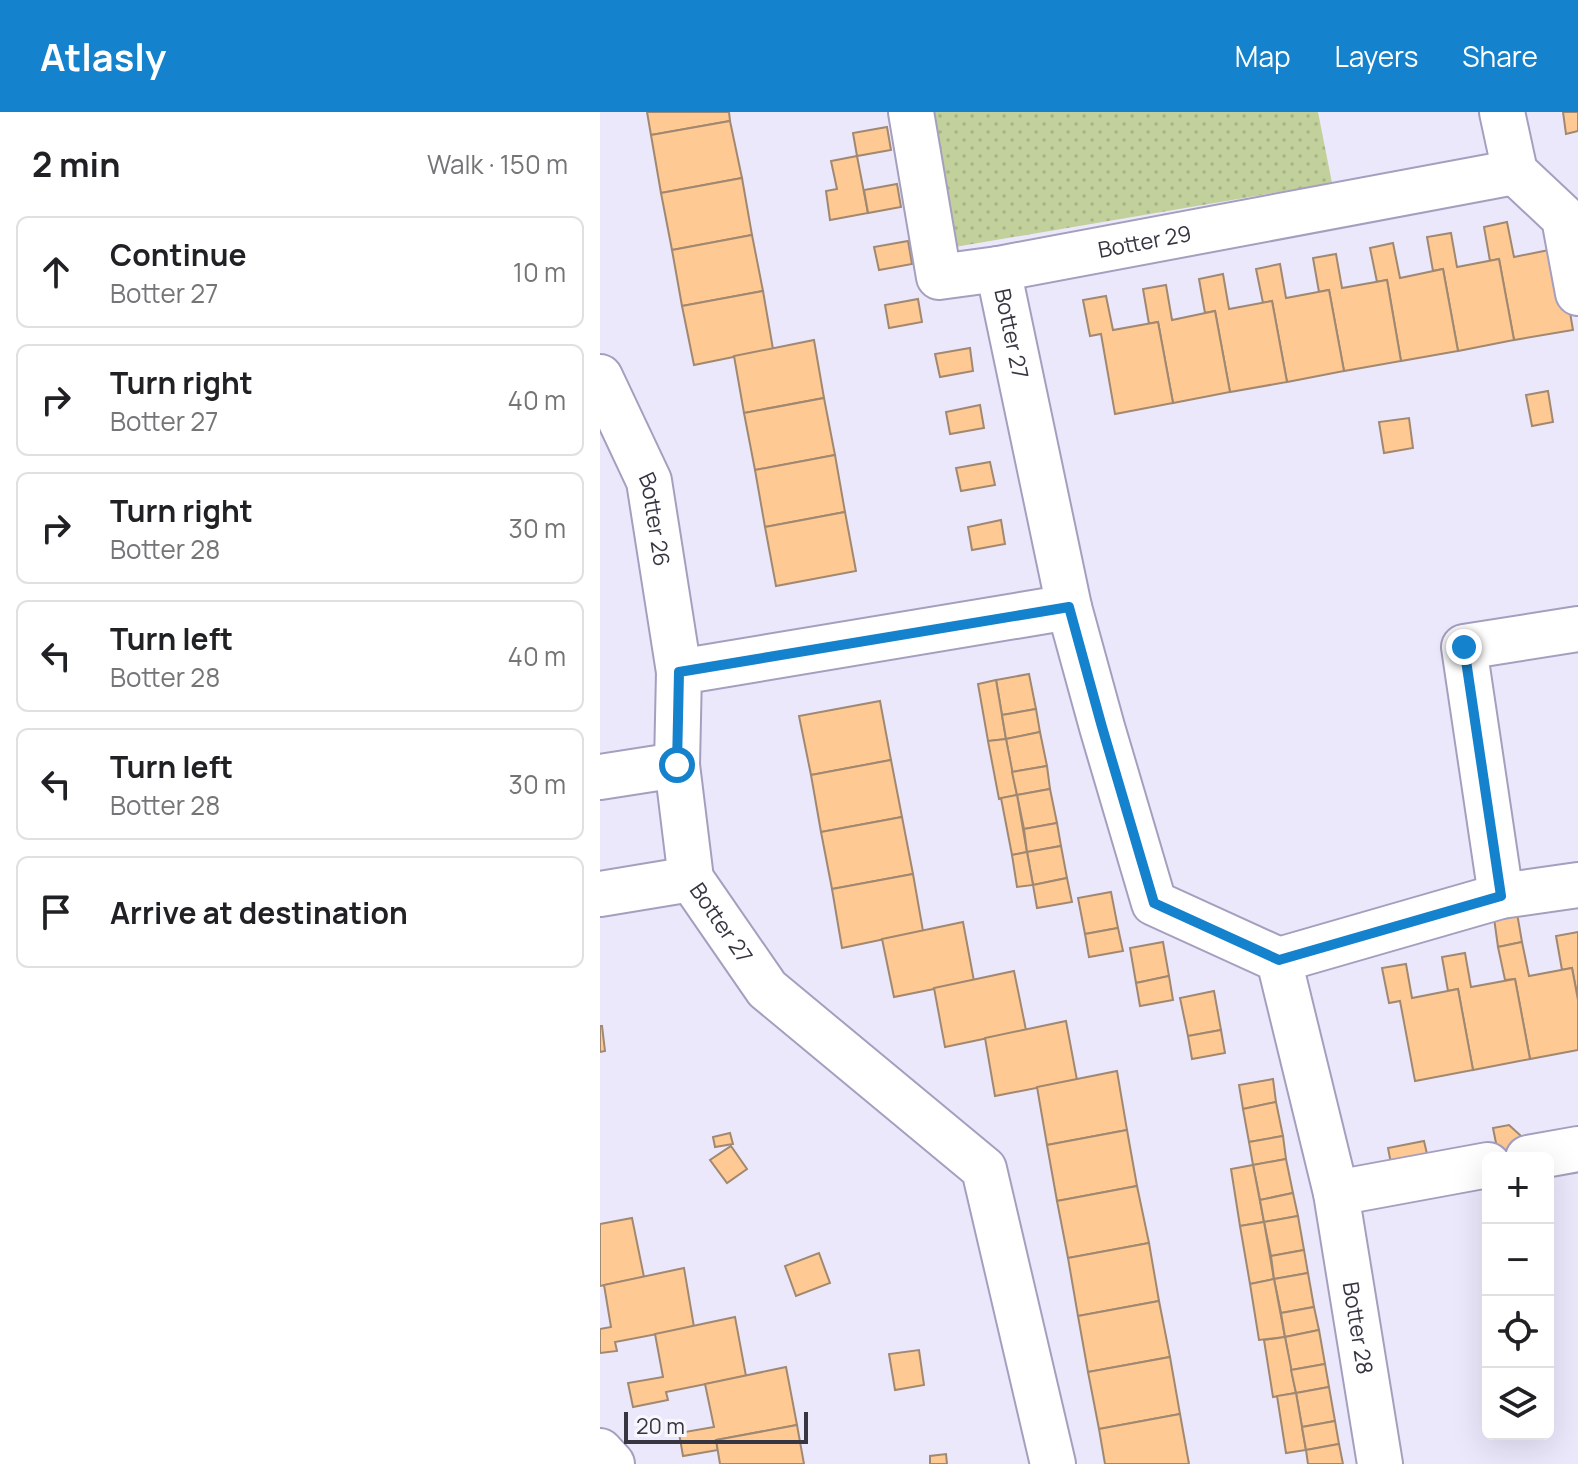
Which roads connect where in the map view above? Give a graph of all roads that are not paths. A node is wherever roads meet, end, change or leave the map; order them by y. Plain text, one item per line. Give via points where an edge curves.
1 (911, 112) edge
2 (1502, 112) edge
3 (1515, 172) junction
4 (998, 269) junction
5 (1578, 293) edge
6 (600, 377) edge
7 (1069, 607) junction
8 (1578, 629) edge
9 (679, 672) junction
10 (677, 765) junction
11 (600, 777) edge
12 (691, 879) junction
13 (1578, 885) edge
14 (600, 894) edge
15 (1501, 896) junction
16 (1279, 960) junction
17 (1578, 1149) edge
18 (1554, 1153) edge
19 (1482, 1166) edge
20 (1336, 1193) junction
21 (1053, 1464) edge
22 (1380, 1464) edge

1 - 4 street, Botter 29 via 939,277
2 - 3 street
3 - 4 street, Botter 29
3 - 5 street via 1564,218
4 - 7 street, Botter 27
6 - 9 street, Botter 26 via 649,481
7 - 9 street
7 - 16 street via 1154,903
8 - 15 street via 1464,647
9 - 10 street, Botter 27
10 - 11 street
10 - 12 street, Botter 27
12 - 14 street
12 - 21 street, Botter 27 via 767,989 984,1169
13 - 15 street
15 - 16 street
16 - 20 street, Botter 28
17 - 18 street
19 - 20 street
20 - 22 street, Botter 28

